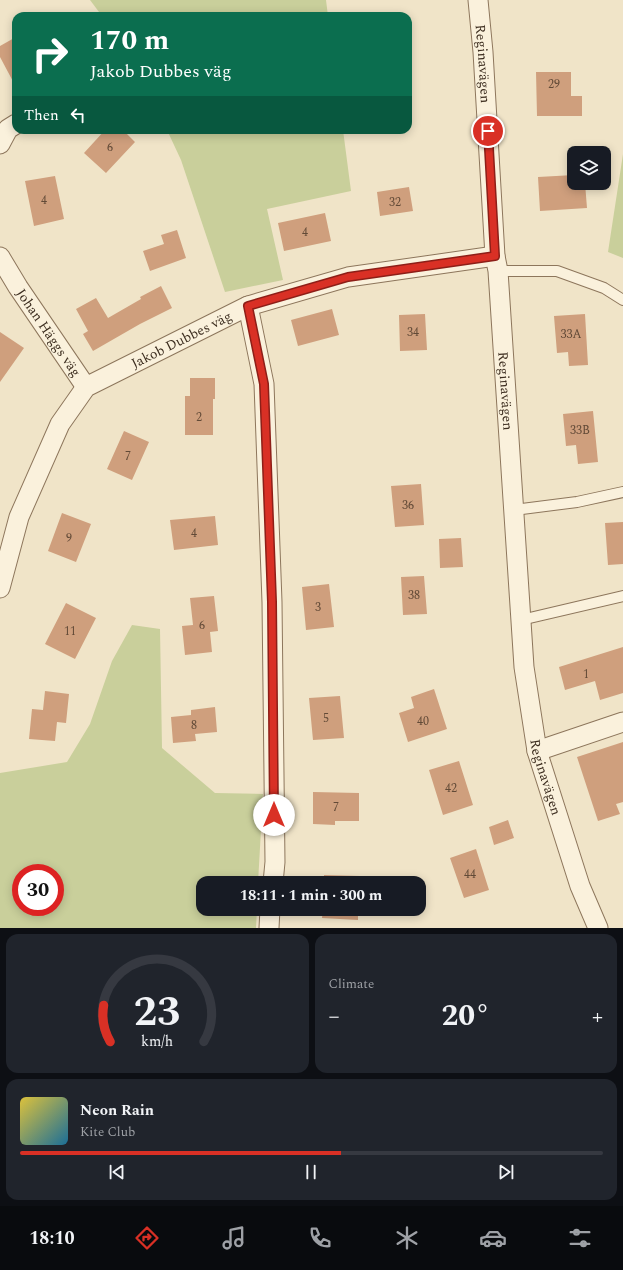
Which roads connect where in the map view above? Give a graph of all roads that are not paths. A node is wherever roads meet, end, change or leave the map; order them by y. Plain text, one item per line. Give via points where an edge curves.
1 (478, 0) edge
2 (12, 126) edge
3 (0, 144) edge
4 (0, 257) edge
5 (497, 263) junction
6 (623, 300) edge
7 (248, 306) junction
8 (86, 387) junction
9 (623, 492) edge
10 (514, 510) junction
11 (0, 588) edge
12 (623, 596) edge
13 (521, 620) junction
14 (623, 722) edge
15 (537, 751) junction
16 (273, 876) edge
17 (270, 916) edge
18 (269, 928) edge
19 (598, 928) edge

1 - 5 street, Reginavägen
2 - 3 street
4 - 8 street, Johan Häggs väg
5 - 6 lane via 557,271 604,288
5 - 7 street, Jakob Dubbes väg via 348,277
5 - 10 street, Reginavägen
7 - 8 street, Jakob Dubbes väg
7 - 16 street via 264,384 272,602
8 - 11 street, Jakob Dubbes väg via 60,424 19,516
9 - 10 lane via 577,502
10 - 13 street, Reginavägen
12 - 13 lane
13 - 15 street, Reginavägen via 524,667
14 - 15 street
15 - 19 street, Reginavägen via 580,886
17 - 18 street

